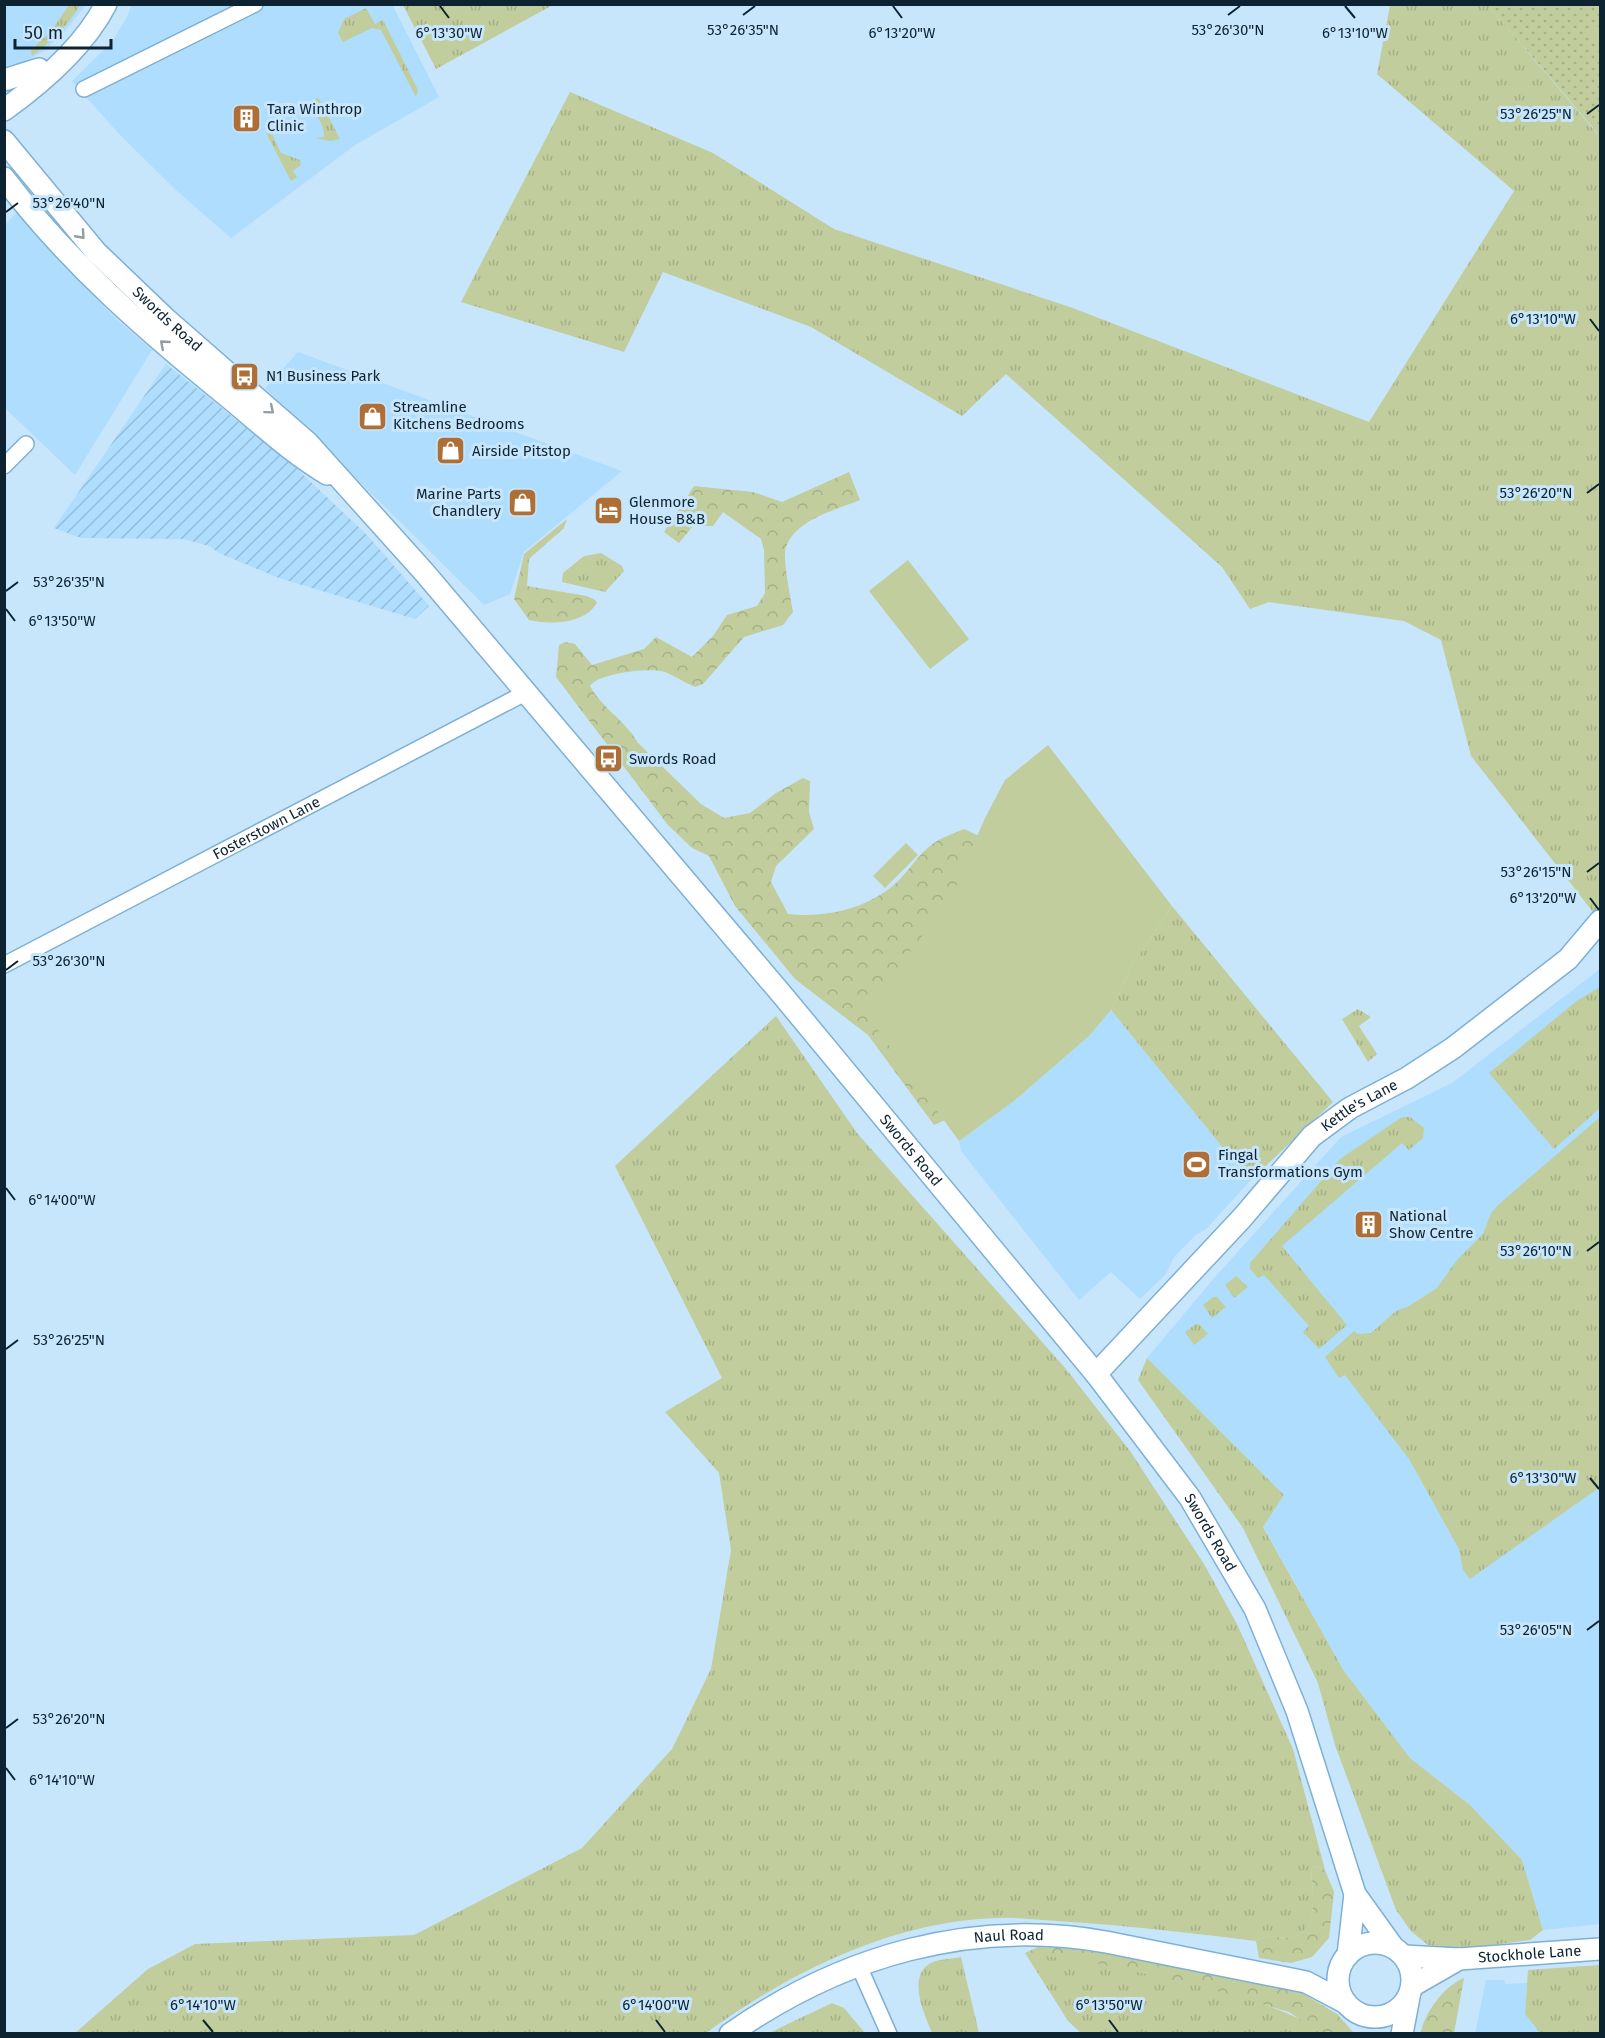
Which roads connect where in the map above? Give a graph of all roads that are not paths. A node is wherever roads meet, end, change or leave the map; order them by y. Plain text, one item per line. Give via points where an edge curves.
1 (106, 4) edge
2 (255, 4) edge
3 (70, 51) junction
4 (39, 69) junction
5 (4, 80) edge
6 (84, 89) dead end
7 (4, 93) edge
8 (4, 110) edge
9 (4, 141) edge
10 (4, 178) edge
11 (26, 444) dead end
12 (4, 466) edge
13 (343, 484) junction
14 (527, 692) junction
15 (1600, 921) edge
16 (4, 965) edge
17 (1096, 1374) junction
18 (1354, 1894) junction
19 (1600, 1949) edge
20 (1398, 1952) junction
21 (1460, 1959) junction
22 (858, 1964) junction
23 (1344, 1964) junction
24 (1306, 1982) junction
25 (1410, 1991) junction
26 (1352, 2008) junction
27 (730, 2034) edge
28 (889, 2034) edge
29 (1371, 2034) edge
30 (1402, 2034) edge

1 - 3 main road via 90,31
2 - 6 street
3 - 4 main road
3 - 8 main road
4 - 5 main road
4 - 7 main road
9 -> 13 main road, Swords Road via 96,252 166,320 308,443
13 -> 10 main road, Swords Road via 296,456 134,318 73,259
11 - 12 street
13 - 14 main road, Swords Road
14 - 16 street, Fosterstown Lane
14 - 17 main road, Swords Road
15 - 17 main road, Kettle's Lane via 1569,959 1453,1048 1350,1108 1312,1136 1242,1218
17 - 18 main road, Swords Road via 1190,1498 1255,1609 1297,1711
18 - 20 main road, Swords Road
18 - 23 main road, Swords Road
19 - 21 main road, Stockhole Lane
20 - 21 main road, Stockhole Lane
20 - 23 main road via 1378,1943 1368,1944
20 - 25 main road via 1412,1974
21 - 25 main road, Stockhole Lane
22 - 24 main road, Naul Road via 948,1941 1073,1936
22 - 27 main road, Naul Road via 802,1988
22 - 28 street
23 - 24 main road, Naul Road
23 - 26 main road via 1338,1984
24 - 26 main road, Naul Road
25 - 26 main road via 1396,2010 1384,2016 1367,2016
25 - 30 main road
26 - 29 main road

